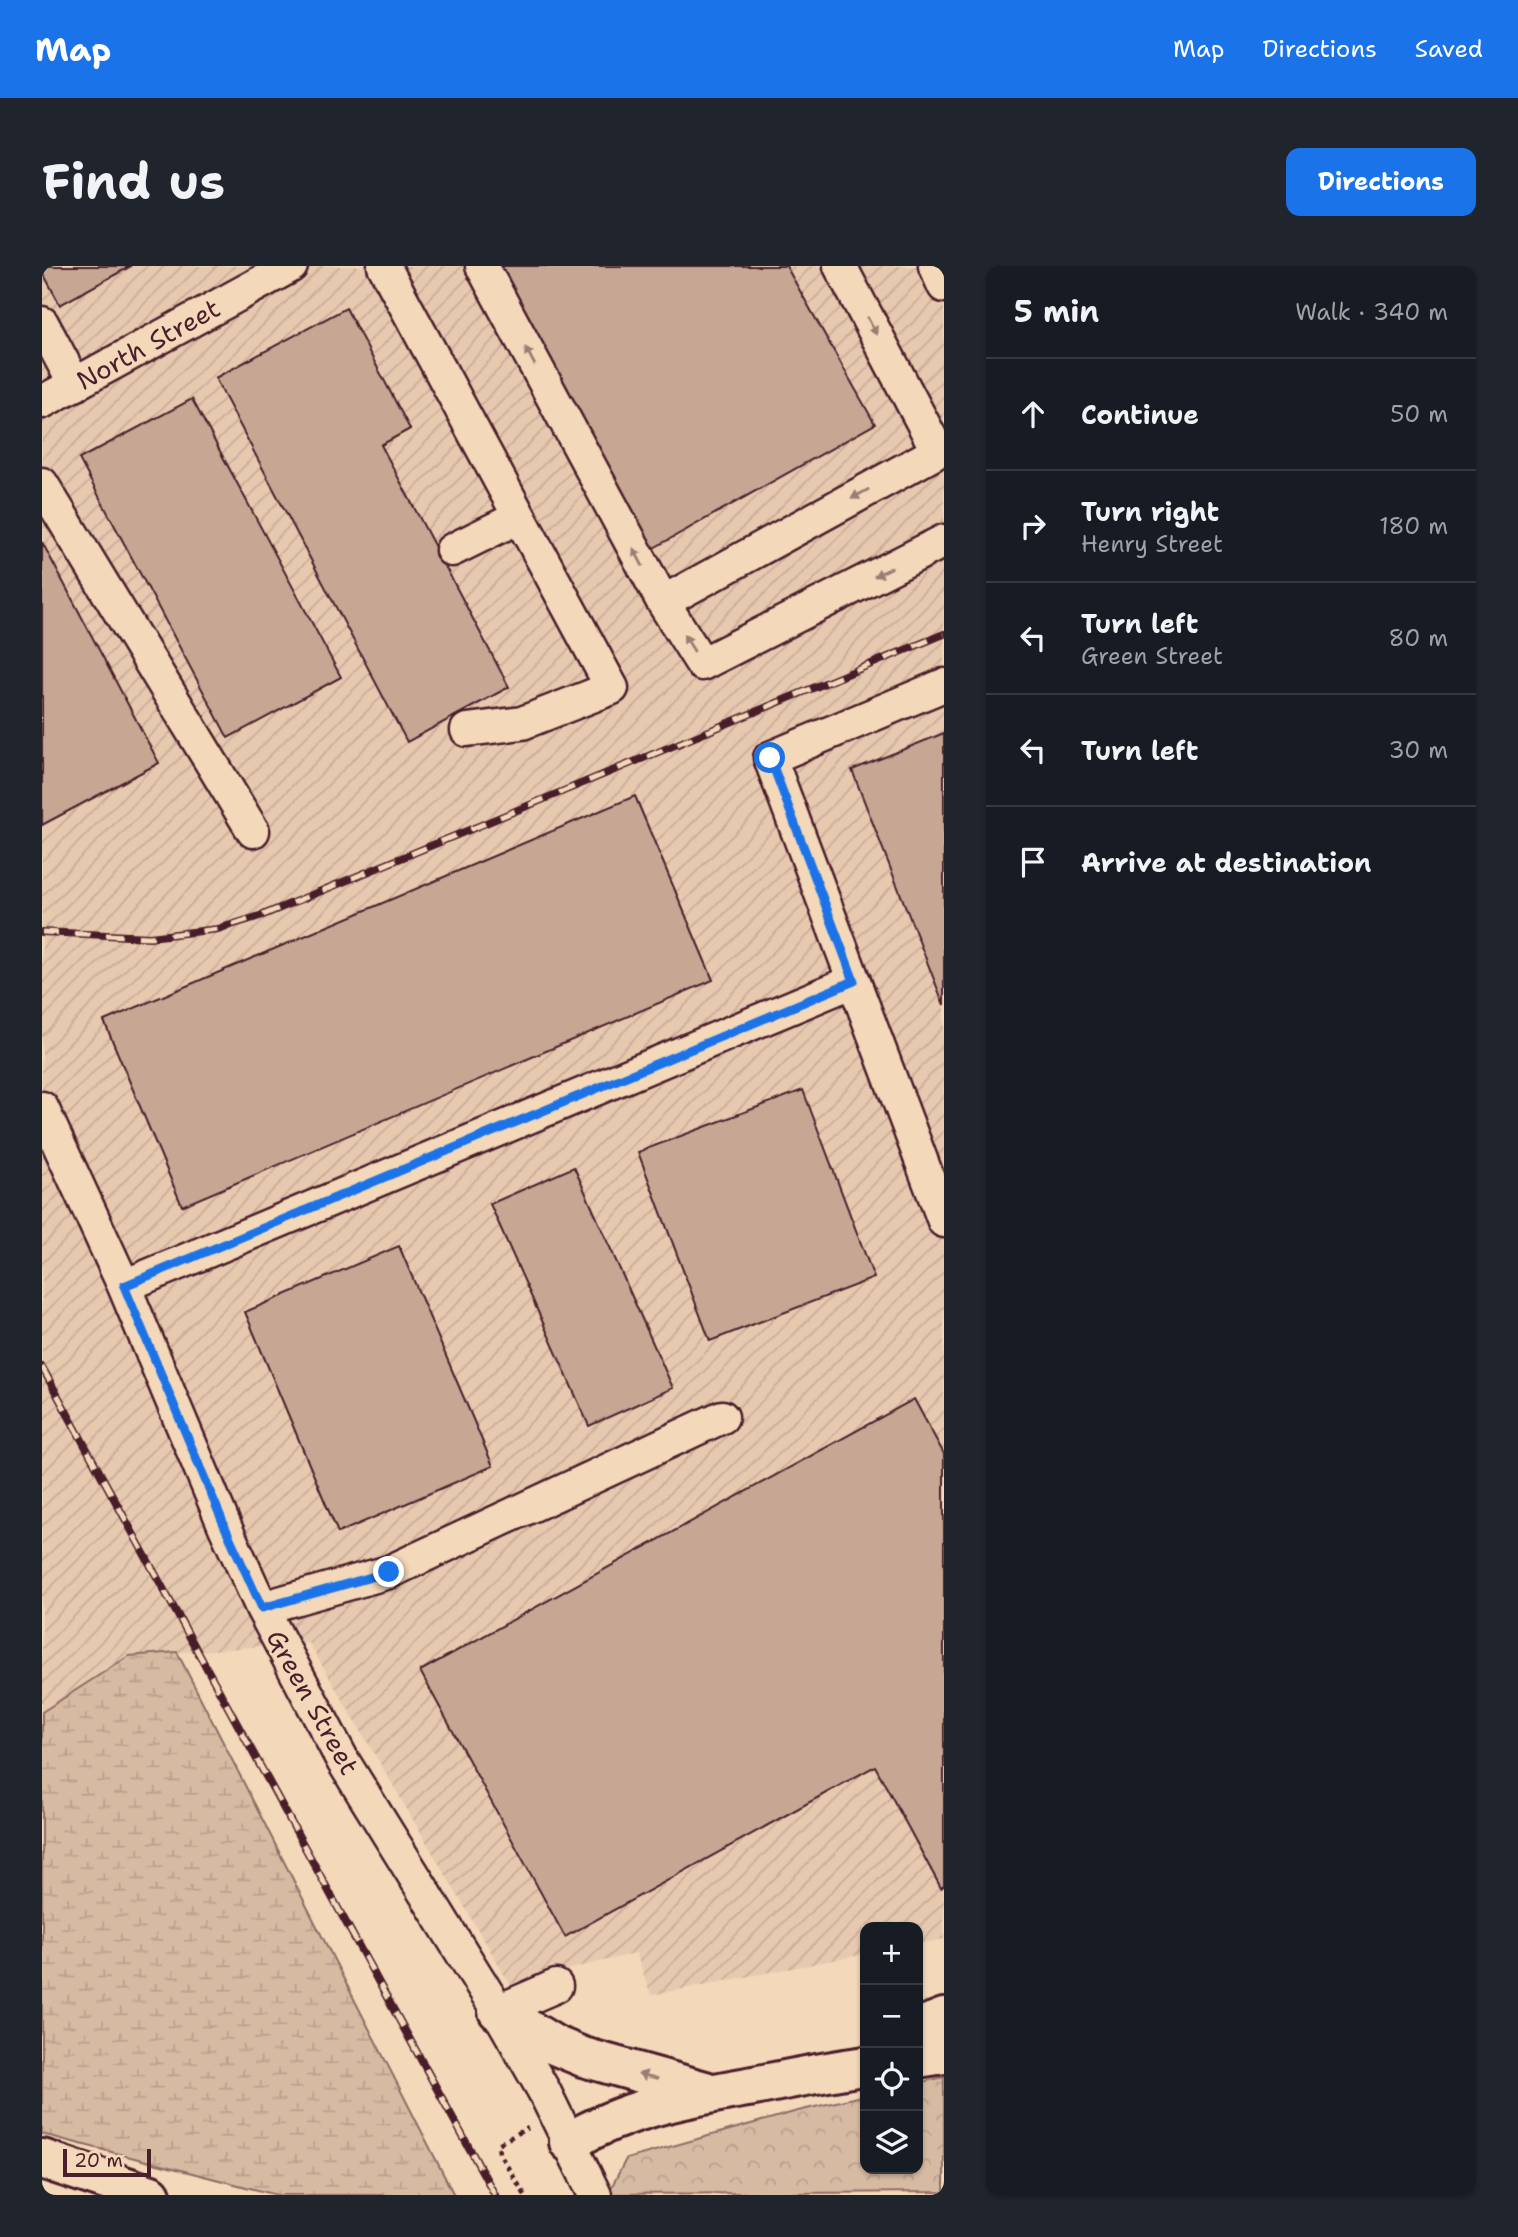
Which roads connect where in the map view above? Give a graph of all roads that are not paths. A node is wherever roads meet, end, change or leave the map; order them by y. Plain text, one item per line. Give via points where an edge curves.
1 (291, 266) edge
2 (384, 266) edge
3 (482, 266) edge
4 (840, 266) edge
5 (936, 266) edge
6 (944, 286) edge
7 (42, 323) edge
8 (75, 385) junction
9 (42, 402) edge
10 (939, 454) edge
11 (42, 484) edge
12 (520, 517) junction
13 (944, 541) edge
14 (452, 550) dead end
15 (663, 602) junction
16 (944, 685) edge
17 (467, 730) dead end
18 (253, 831) dead end
19 (854, 981) junction
20 (42, 1108) edge
21 (944, 1221) edge
22 (124, 1286) junction
23 (722, 1417) dead end
24 (262, 1608) junction
25 (555, 1986) dead end
26 (498, 2011) junction
27 (944, 2018) edge
28 (923, 2026) edge
29 (860, 2051) edge
30 (944, 2054) edge
31 (923, 2057) edge
32 (860, 2067) edge
33 (799, 2076) junction
34 (714, 2093) junction
35 (569, 2142) junction
36 (42, 2159) edge
37 (151, 2195) edge
38 (595, 2195) edge

1 - 8 street, North Street
2 - 12 street
15 -> 3 street
4 -> 10 street
5 - 6 street
7 - 8 street
8 - 9 street, North Street
10 -> 15 street
11 - 18 street
12 - 14 street
12 - 17 street via 612,688 522,723
13 -> 15 street via 702,664
16 - 19 street via 770,758
19 - 21 street
19 - 22 street
20 - 22 street, Green Street
22 - 24 street, Green Street
23 - 24 street via 389,1572
24 - 26 street, Green Street via 344,1760
25 - 26 street
34 -> 26 highway via 583,2057
26 - 35 street, Green Street
27 - 28 highway
29 - 33 highway
30 - 31 highway
32 - 33 highway
33 - 34 highway
34 - 35 highway via 634,2111
35 - 38 street, Green Street
36 - 37 highway

